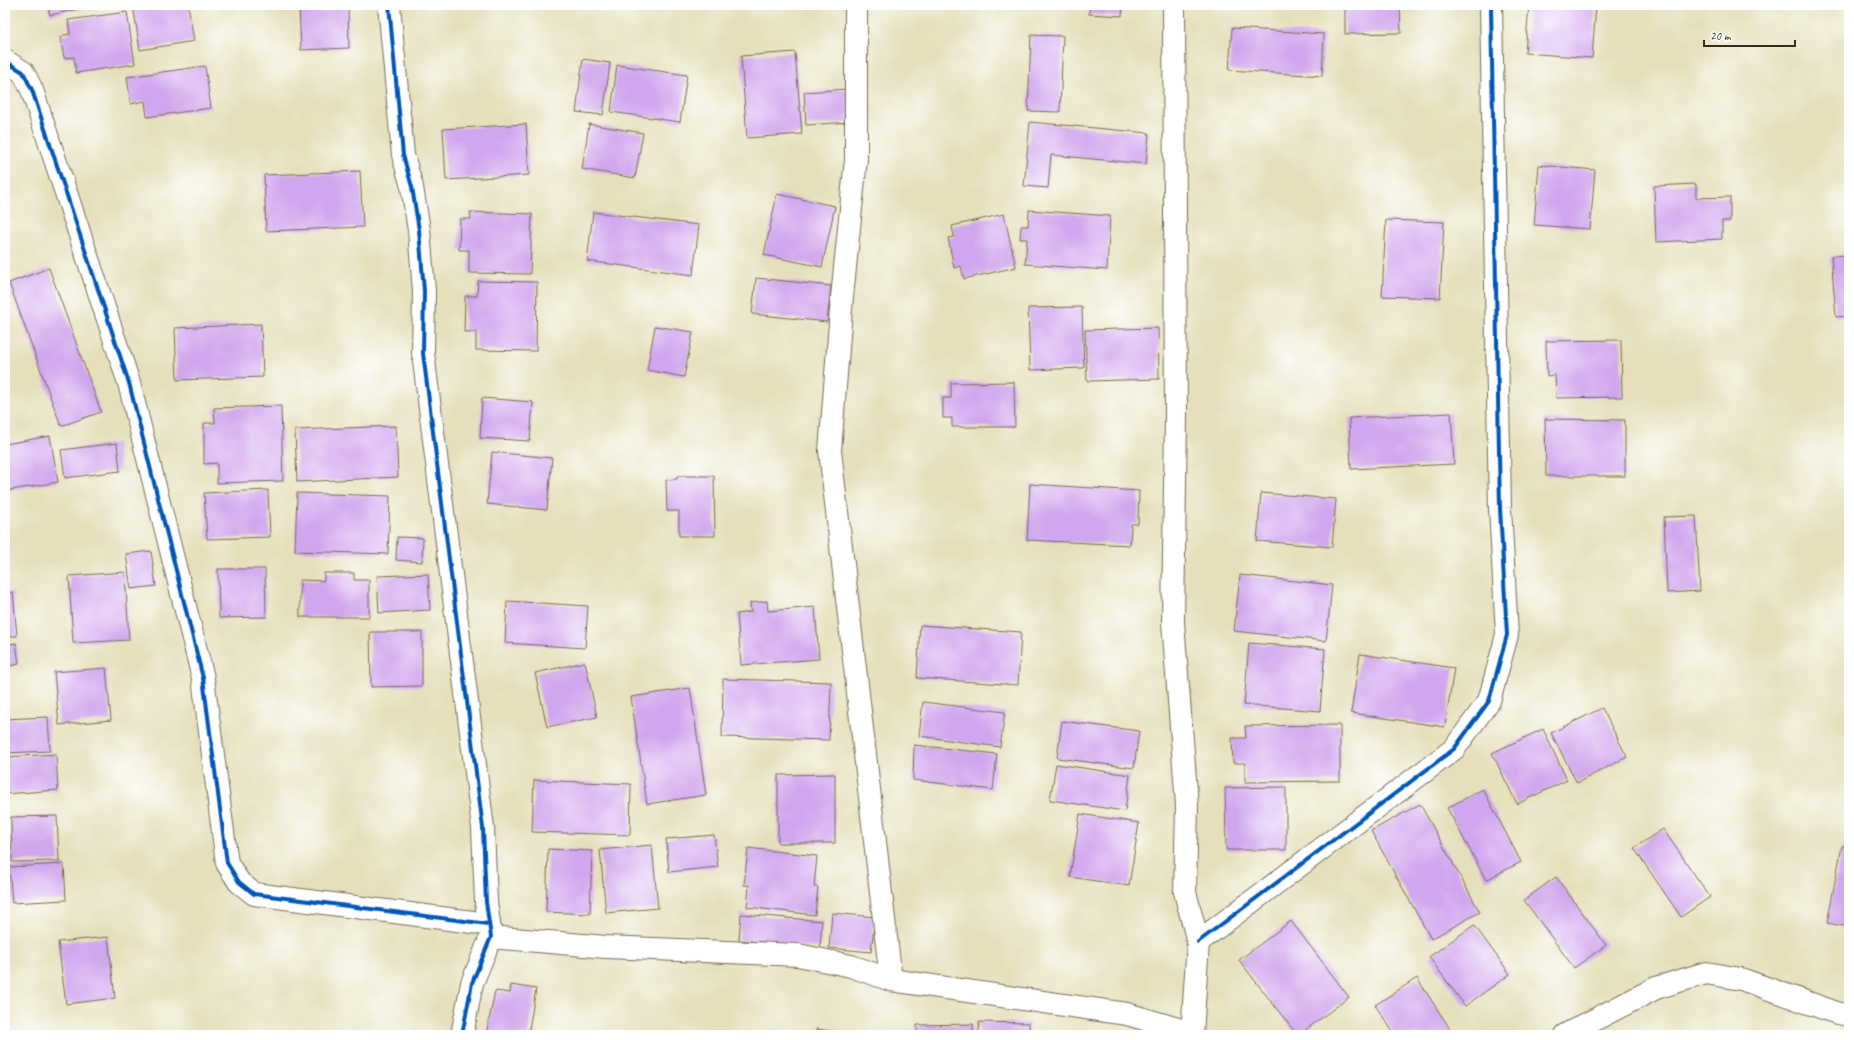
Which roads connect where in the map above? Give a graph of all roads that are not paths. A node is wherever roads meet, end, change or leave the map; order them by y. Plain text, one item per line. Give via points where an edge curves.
1 (389, 5) edge
2 (856, 5) edge
3 (1174, 5) edge
4 (1491, 5) edge
5 (5, 61) edge
6 (489, 931) junction
7 (1198, 942) junction
8 (891, 980) junction
9 (1849, 1015) edge
10 (1192, 1034) edge
11 (462, 1035) edge
12 (1565, 1035) edge

1 - 6 street via 403,155 412,187 419,230 424,291 423,353 483,828
2 - 8 street via 856,160 830,451
3 - 7 street via 1176,434 1173,622 1187,805 1185,892
4 - 7 street via 1500,508 1507,635 1489,700 1454,749
5 - 6 street via 23,72 32,90 129,383 203,678 227,863 239,882 254,894
6 - 8 street via 606,947 798,955 851,966
6 - 11 street via 472,982
7 - 10 street
8 - 10 street via 1127,1014
9 - 12 street via 1741,979 1706,973 1656,988

